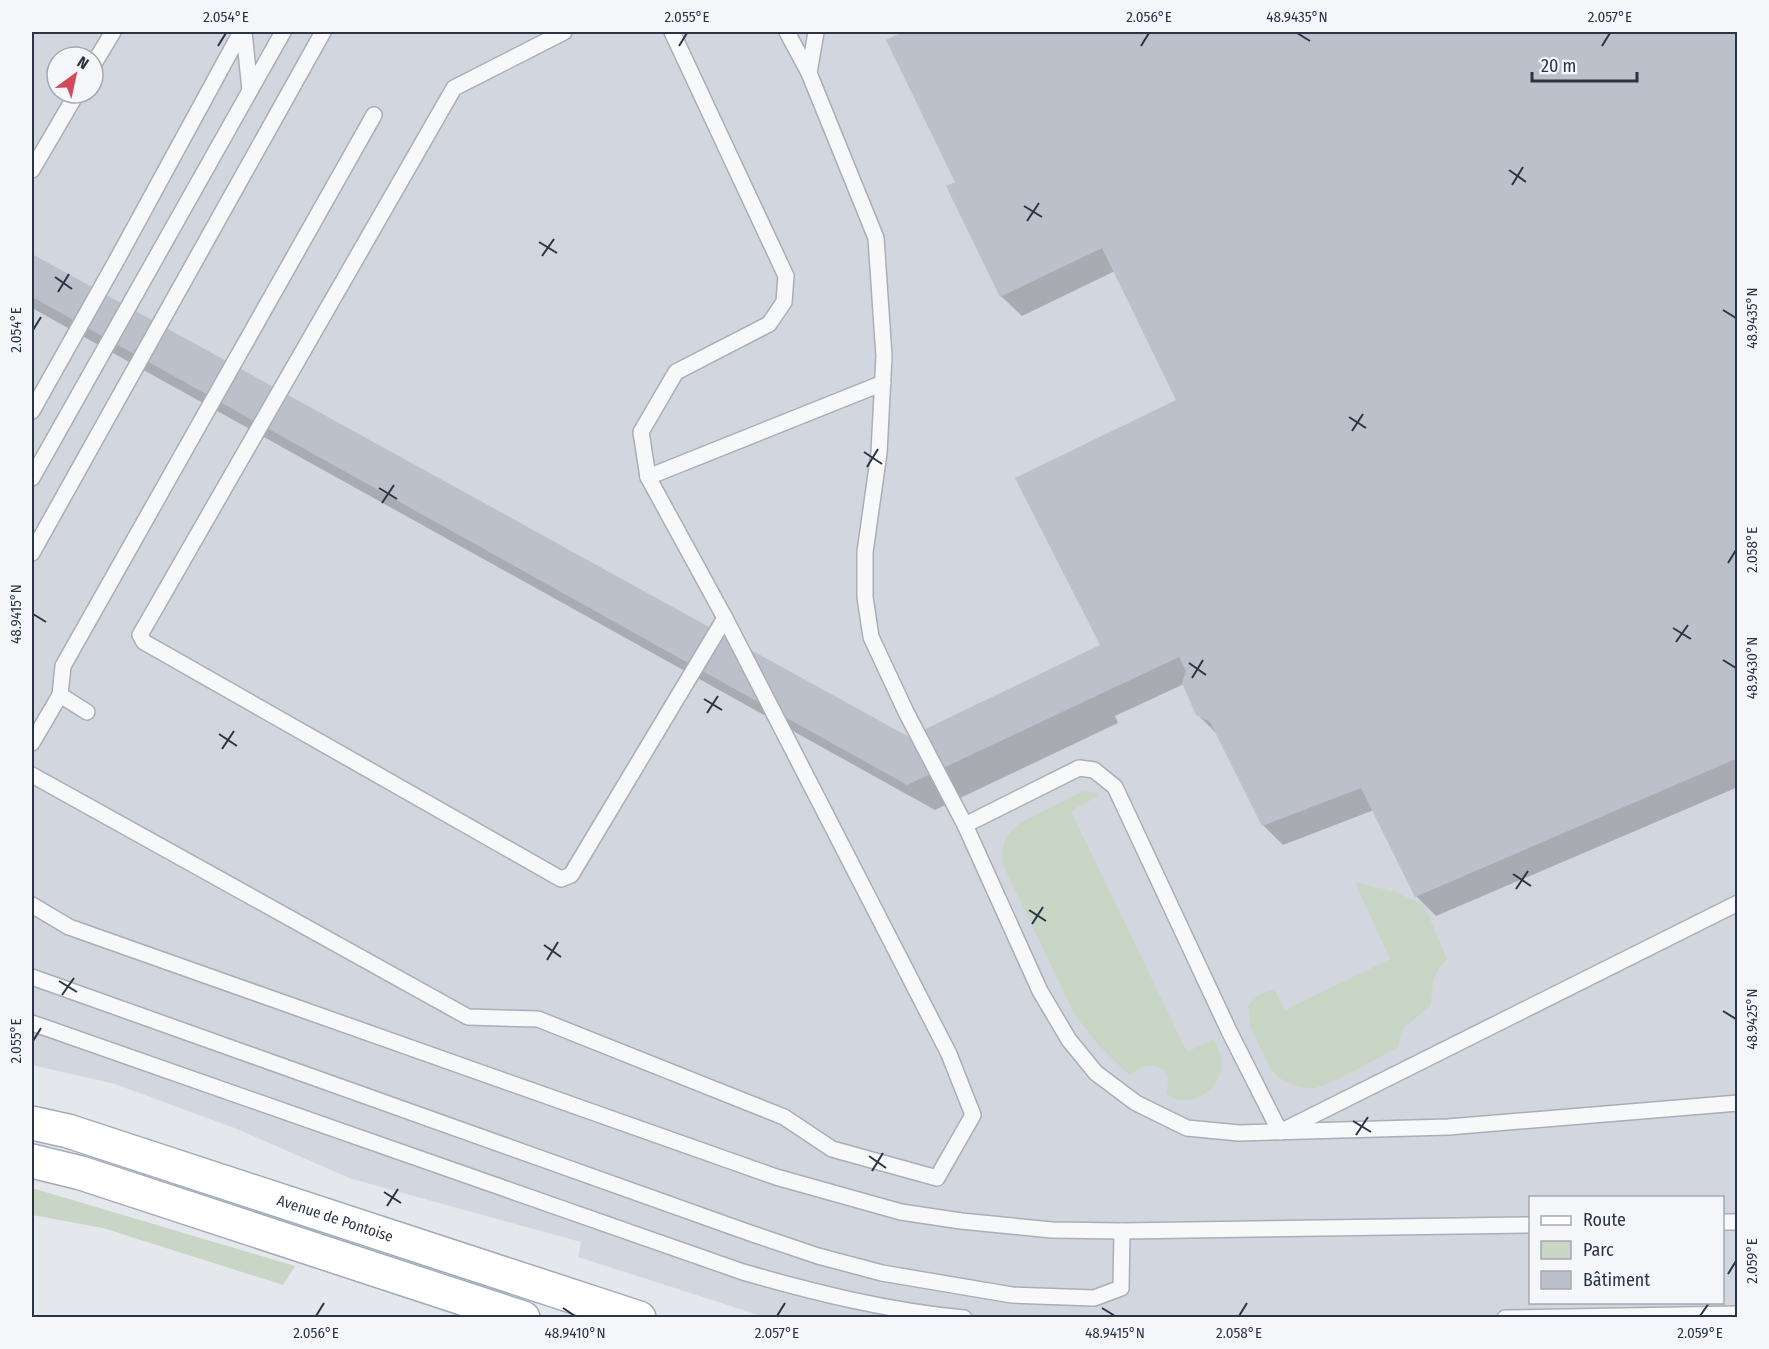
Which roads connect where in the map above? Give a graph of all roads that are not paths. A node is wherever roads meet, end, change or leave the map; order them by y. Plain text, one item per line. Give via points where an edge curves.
1 (113, 32) edge
2 (243, 32) edge
3 (283, 32) edge
4 (323, 32) edge
5 (564, 32) edge
6 (672, 32) edge
7 (787, 32) edge
8 (816, 32) edge
9 (105, 45) edge
10 (809, 73) junction
11 (250, 90) junction
12 (70, 105) edge
13 (374, 115) dead end
14 (32, 170) edge
15 (883, 384) junction
16 (32, 411) edge
17 (648, 477) junction
18 (32, 478) edge
19 (32, 553) edge
20 (725, 618) junction
21 (60, 695) junction
22 (87, 712) dead end
23 (32, 743) edge
24 (32, 775) edge
25 (965, 825) junction
26 (1737, 903) edge
27 (32, 906) edge
28 (32, 977) edge
29 (32, 1023) edge
30 (1737, 1103) edge
31 (32, 1124) edge
32 (1280, 1132) junction
33 (32, 1161) edge
34 (1529, 1225) edge
35 (1122, 1231) junction
36 (1737, 1314) edge
37 (523, 1317) edge
38 (639, 1317) edge
39 (964, 1317) edge
40 (1505, 1317) edge

1 - 9 lane
2 - 11 lane
2 - 16 lane
3 - 11 lane
4 - 19 lane
5 - 20 lane via 454,88 140,635 144,642 561,879 571,875
6 - 17 lane via 786,276 784,302 769,324 676,372 641,432
7 - 10 lane
8 - 10 lane
10 - 15 lane via 876,238
11 - 18 lane
12 - 14 lane
13 - 21 lane via 63,666
15 - 17 lane
15 - 25 lane via 879,453 865,552 865,597 871,637
17 - 20 lane
20 - 24 lane via 949,1054 973,1115 937,1178 832,1149 784,1117 538,1019 468,1017
21 - 22 lane
21 - 23 lane
25 - 32 lane via 1040,991 1069,1040 1096,1073 1136,1102 1187,1128
25 - 32 lane via 1079,768 1094,770 1115,787
26 - 32 lane
27 - 35 lane via 69,927 764,1173 834,1194 901,1212 962,1221 1052,1230
28 - 35 lane via 750,1233 882,1273 1012,1295 1094,1298 1121,1288
29 - 39 lane via 743,1272 879,1306
30 - 32 lane via 1448,1127
31 - 38 main road, Avenue de Pontoise via 68,1131
33 - 37 main road
34 - 35 lane
36 - 40 lane

